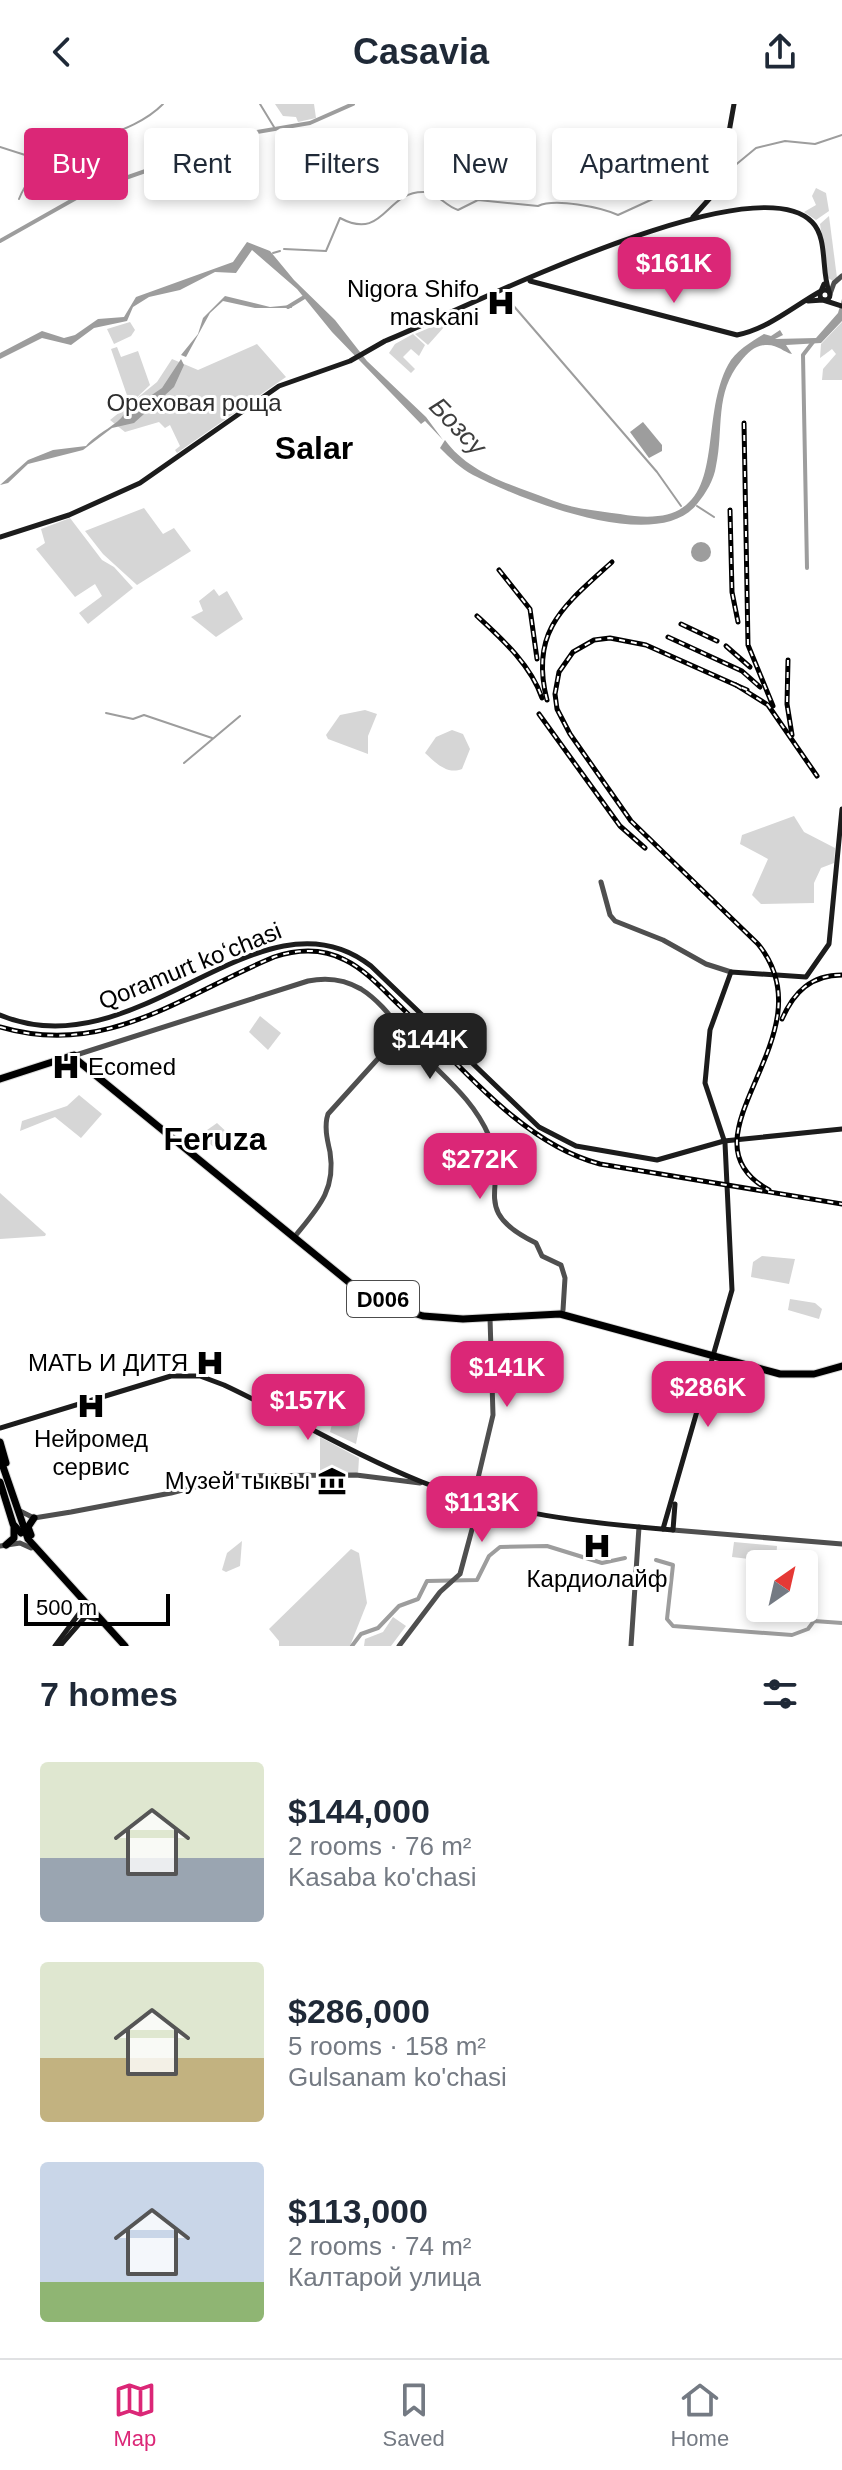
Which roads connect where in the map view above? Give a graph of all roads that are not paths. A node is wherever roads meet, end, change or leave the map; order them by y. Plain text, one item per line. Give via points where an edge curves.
1 (734, 104) edge
2 (730, 128) edge
3 (708, 200) edge
4 (720, 200) edge
5 (721, 210) junction
6 (689, 220) junction
7 (842, 276) edge
8 (540, 280) junction
9 (824, 280) junction
10 (834, 283) junction
11 (827, 292) junction
12 (823, 300) junction
13 (804, 301) junction
14 (837, 305) edge
15 (0, 537) edge
16 (842, 809) edge
17 (601, 882) dead end
18 (731, 972) junction
19 (0, 1016) edge
20 (403, 1031) junction
21 (73, 1057) junction
22 (0, 1077) edge
23 (842, 1130) edge
24 (724, 1142) junction
25 (295, 1236) junction
26 (563, 1310) junction
27 (490, 1316) junction
28 (598, 1322) junction
29 (715, 1356) junction
30 (842, 1364) edge
31 (1, 1427) edge
32 (326, 1433) junction
33 (0, 1442) edge
34 (0, 1458) edge
35 (0, 1471) edge
36 (425, 1483) junction
37 (2, 1484) edge
38 (675, 1495) junction
39 (477, 1496) junction
40 (17, 1511) junction
41 (34, 1518) junction
42 (13, 1524) junction
43 (639, 1526) junction
44 (663, 1528) junction
45 (673, 1529) junction
46 (22, 1531) junction
47 (31, 1535) junction
48 (842, 1543) edge
49 (5, 1545) edge
50 (37, 1550) junction
51 (84, 1607) junction
52 (95, 1619) junction
53 (69, 1633) junction
54 (58, 1646) edge
55 (122, 1646) edge
56 (399, 1646) edge
57 (631, 1646) edge

1 - 2 main road
3 - 6 main road
4 - 5 main road
5 - 6 main road
5 - 9 main road via 778,206 806,217 820,235
6 - 8 main road via 648,229
7 - 10 street
8 - 13 main road via 580,296 737,335
8 - 15 main road via 279,386 147,480 69,515
9 - 10 street
9 - 11 main road
10 - 11 street
11 - 12 main road
11 - 13 main road
11 - 14 main road
12 - 13 main road
12 - 14 main road
16 - 18 main road via 825,953 807,977
17 - 18 street via 615,921
18 - 24 main road via 710,1030 705,1078
19 - 24 main road, Qoramurt koʻchasi via 38,1027 88,1026 271,949 327,944 370,967 553,1138 599,1153 654,1161
20 - 21 street via 362,991 326,978
20 - 25 street via 329,1113 330,1187
20 - 26 street via 469,1101 492,1148 495,1211 516,1234 536,1243 541,1255 561,1265
21 - 22 main road
21 - 25 main road, D006
23 - 24 main road, Qoramurt koʻchasi
24 - 29 main road via 732,1290
25 - 27 main road, D006 via 364,1289 402,1306
26 - 27 main road, D006
26 - 28 main road, D006
27 - 28 main road, D006 via 548,1313
27 - 39 street via 493,1415
28 - 29 main road, D006
29 - 30 main road, D006 via 776,1371 826,1370
29 - 38 main road
31 - 32 main road via 188,1373 219,1380
32 - 36 main road
32 - 39 main road via 418,1478
33 - 40 main road
34 - 40 main road
35 - 37 main road
36 - 39 main road
36 - 41 street via 342,1475 233,1476
37 - 42 main road
37 - 46 main road
38 - 44 main road
38 - 45 main road
39 - 43 main road via 566,1520
39 - 56 street via 454,1582 440,1592
40 - 41 street
40 - 46 main road
41 - 46 street
41 - 47 main road via 28,1526
42 - 46 main road
42 - 49 main road via 14,1537
43 - 44 main road
43 - 57 street
44 - 45 main road
45 - 48 street
46 - 47 main road
46 - 49 street
46 - 50 main road
47 - 50 main road
49 - 50 street via 21,1543
50 - 51 main road
50 - 55 main road
51 - 52 main road
51 - 53 main road
52 - 53 main road via 86,1616
52 - 55 main road
53 - 54 main road

